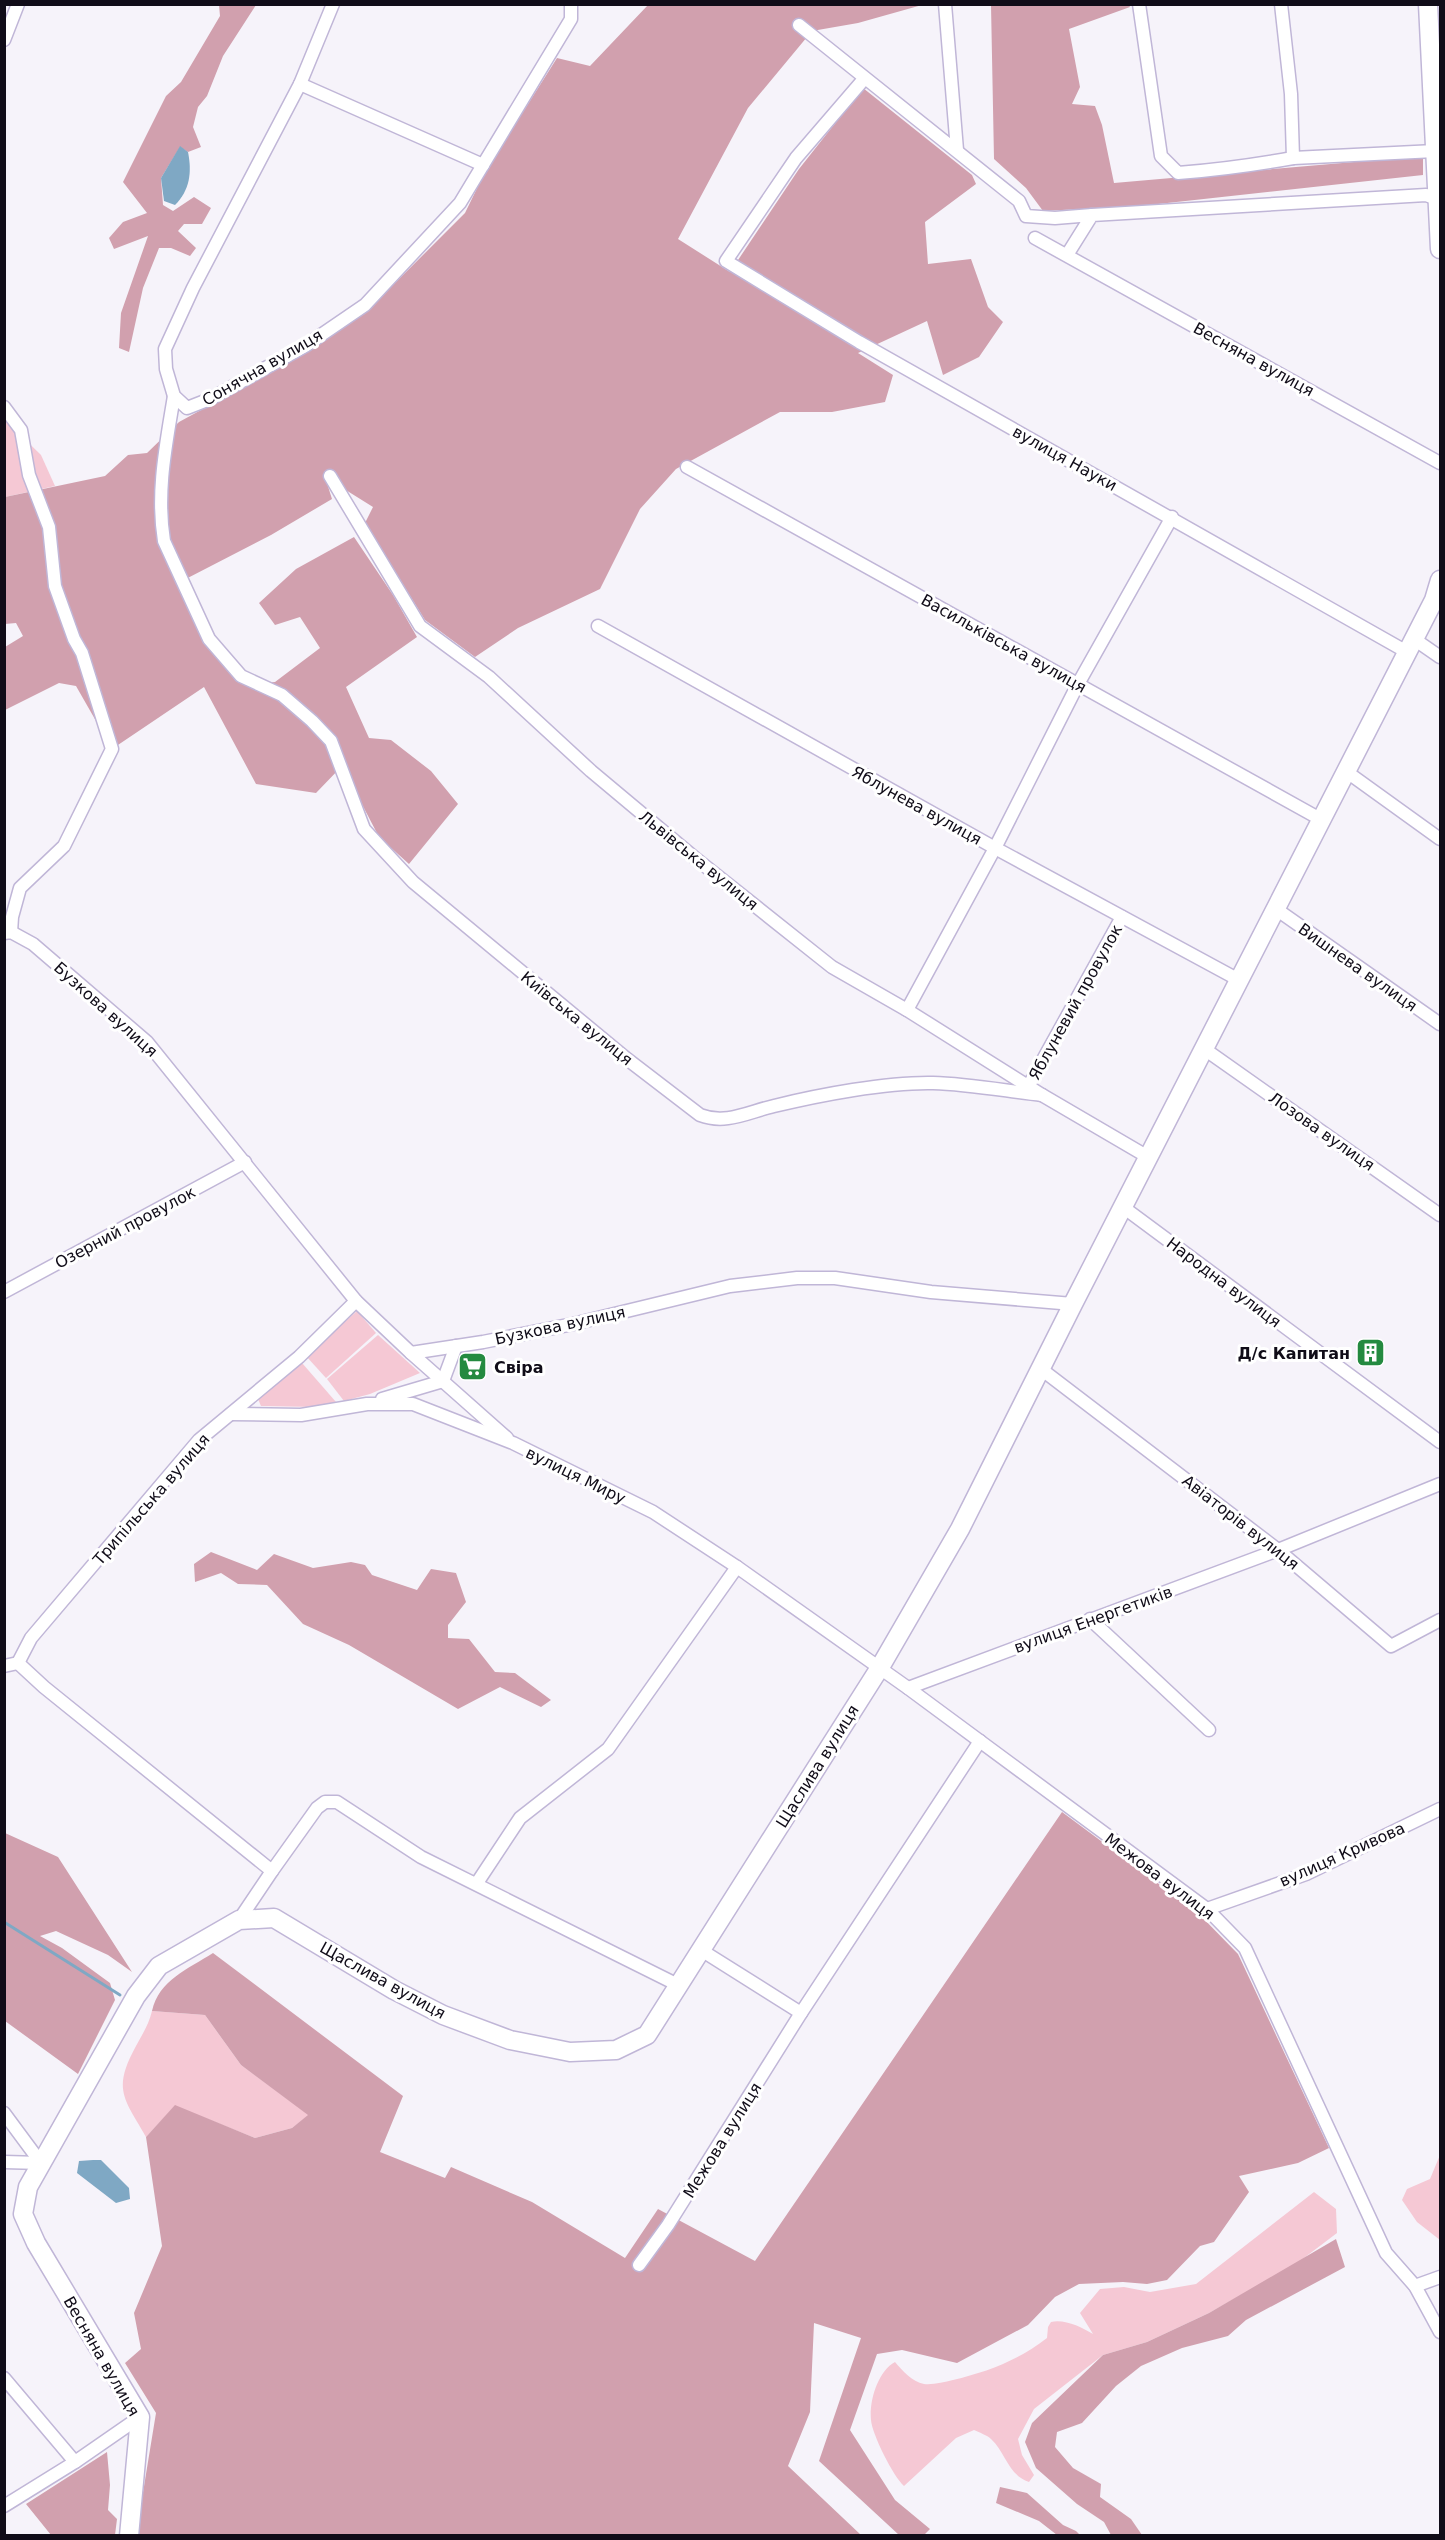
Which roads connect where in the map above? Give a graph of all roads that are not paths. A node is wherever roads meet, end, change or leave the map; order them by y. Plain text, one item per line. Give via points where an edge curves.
1 (18, 4) edge
2 (333, 4) edge
3 (571, 4) edge
4 (945, 4) edge
5 (1138, 4) edge
6 (1281, 4) edge
7 (1428, 4) edge
8 (798, 25) dead end
9 (4, 40) edge
10 (864, 79) junction
11 (300, 84) junction
12 (957, 150) junction
13 (1435, 151) junction
14 (1293, 158) junction
15 (483, 165) junction
16 (1439, 200) edge
17 (1092, 215) junction
18 (1035, 238) dead end
19 (1440, 249) edge
20 (1067, 255) junction
21 (174, 396) junction
22 (4, 407) edge
23 (1440, 463) edge
24 (687, 466) dead end
25 (330, 476) dead end
26 (1172, 517) junction
27 (1440, 580) edge
28 (598, 626) dead end
29 (1410, 646) junction
30 (1440, 657) edge
31 (1078, 684) junction
32 (1347, 772) junction
33 (1322, 820) junction
34 (1440, 839) edge
35 (995, 848) junction
36 (1276, 909) junction
37 (1122, 917) junction
38 (8, 932) edge
39 (1239, 980) junction
40 (906, 1010) junction
41 (1440, 1024) edge
42 (1203, 1048) junction
43 (1028, 1087) junction
44 (1042, 1095) junction
45 (1148, 1157) junction
46 (245, 1162) junction
47 (1123, 1208) junction
48 (1440, 1215) edge
49 (4, 1292) edge
50 (356, 1301) junction
51 (1073, 1304) junction
52 (456, 1346) junction
53 (411, 1353) junction
54 (1041, 1369) junction
55 (443, 1381) junction
56 (367, 1404) junction
57 (231, 1414) junction
58 (1440, 1442) edge
59 (513, 1443) junction
60 (1440, 1484) edge
61 (1278, 1550) junction
62 (737, 1567) junction
63 (1090, 1619) junction
64 (1440, 1620) edge
65 (18, 1663) junction
66 (4, 1666) edge
67 (879, 1669) junction
68 (908, 1688) junction
69 (1209, 1730) dead end
70 (980, 1741) junction
71 (1440, 1809) edge
72 (272, 1871) junction
73 (477, 1883) junction
74 (1207, 1909) junction
75 (239, 1920) junction
76 (701, 1950) junction
77 (678, 1985) junction
78 (801, 2013) junction
79 (4, 2113) edge
80 (4, 2162) edge
81 (41, 2163) junction
82 (28, 2187) joint
83 (639, 2265) dead end
84 (1440, 2277) edge
85 (1415, 2286) junction
86 (1440, 2332) edge
87 (4, 2378) edge
88 (140, 2417) junction
89 (75, 2462) junction
90 (4, 2506) edge
91 (129, 2535) edge

1 - 9 street
2 - 11 street, Сонячна вулиця
3 - 15 street, Сонячна вулиця via 571,19
4 - 12 street
5 - 14 street via 1161,156 1170,167 1178,173 1196,172
6 - 14 street
7 - 13 street
8 - 10 street
10 - 12 street
10 - 26 street, вулиця Науки via 796,158 726,261 859,342
11 - 15 street
11 - 21 street, Сонячна вулиця via 193,288 165,350
12 - 17 street via 1019,201 1026,216
13 - 14 street
13 - 16 street
15 - 21 street, Сонячна вулиця via 460,203 365,305 305,346 210,399 187,408
16 - 17 street via 1426,195
16 - 19 street
17 - 20 street
18 - 20 street, Весняна вулиця
20 - 23 street, Весняна вулиця
21 - 44 street, Київська вулиця via 160,488 164,541 209,639 241,676 282,695 331,741 364,829 413,882 627,1059 700,1115 711,1119 725,1120 871,1088 932,1083
22 - 38 street, Бузкова вулиця via 18,423 29,475 49,527 55,586 82,653 112,749 64,846 20,888
24 - 31 street, Васильківська вулиця
25 - 40 street, Львівська вулиця via 420,626 489,677 599,778 786,931 832,967
26 - 29 street, вулиця Науки
26 - 31 street
27 - 29 street, Щаслива вулиця
28 - 35 street, Яблунева вулиця
29 - 30 street, вулиця Науки
29 - 32 street, Щаслива вулиця
31 - 33 street, Васильківська вулиця
31 - 35 street
32 - 33 street, Щаслива вулиця
32 - 34 street
33 - 36 street, Щаслива вулиця
35 - 37 street, Яблунева вулиця
35 - 40 street
36 - 39 street, Щаслива вулиця
36 - 41 street, Вишнева вулиця
37 - 39 street, Яблунева вулиця
37 - 43 street, Яблуневий провулок
38 - 46 street, Бузкова вулиця via 33,944 147,1042
39 - 42 street, Щаслива вулиця
40 - 43 street, Львівська вулиця
42 - 45 street, Щаслива вулиця
42 - 48 street, Лозова вулиця
43 - 44 street, Львівська вулиця
44 - 45 street, Львівська вулиця
45 - 47 street, Щаслива вулиця
46 - 49 street, Озерний провулок
46 - 50 street, Бузкова вулиця
47 - 51 street, Щаслива вулиця
47 - 58 street, Народна вулиця
50 - 53 street, Бузкова вулиця
50 - 57 street, Трипільська вулиця via 299,1357
51 - 52 street, Бузкова вулиця via 931,1292 835,1278 797,1278 730,1286 573,1324
51 - 54 street, Щаслива вулиця
52 - 53 street, Бузкова вулиця
52 - 55 street
53 - 55 street
54 - 61 street, Авіаторів вулиця
54 - 67 street, Щаслива вулиця via 960,1529
55 - 56 street
55 - 59 street
56 - 57 street, вулиця Миру via 301,1415
56 - 59 street, вулиця Миру via 413,1404
57 - 65 street, Трипільська вулиця via 191,1449 31,1638
59 - 62 street, вулиця Миру via 653,1512
60 - 61 street, вулиця Енергетиків
61 - 63 street, вулиця Енергетиків
61 - 64 street, Авіаторів вулиця via 1391,1646
62 - 67 street, вулиця Миру
62 - 73 street via 608,1749 520,1818
63 - 68 street, вулиця Енергетиків
63 - 69 street
65 - 66 street
65 - 72 street
67 - 68 street, Межова вулиця
67 - 76 street, Щаслива вулиця
68 - 70 street, Межова вулиця
70 - 74 street, Межова вулиця
70 - 78 street, Межова вулиця
71 - 74 street, вулиця Кривова via 1306,1874
72 - 73 street, Щаслива вулиця via 317,1808 325,1802 337,1802 422,1857
72 - 75 street, Щаслива вулиця
73 - 77 street, Щаслива вулиця
74 - 85 street, Межова вулиця via 1245,1948 1386,2253
75 - 77 street, Щаслива вулиця via 274,1918 443,2015 510,2040 570,2052 616,2050 647,2034
75 - 81 street, Щаслива вулиця via 159,1966 136,1996
76 - 77 street, Щаслива вулиця
76 - 78 street
78 - 83 street, Межова вулиця
79 - 81 street
80 - 81 street
81 - 82 street, Щаслива вулиця
82 - 88 street, Весняна вулиця via 23,2214 36,2244
84 - 85 street
85 - 86 street, Межова вулиця
87 - 89 street
88 - 89 street
88 - 91 street, Весняна вулиця
89 - 90 street

